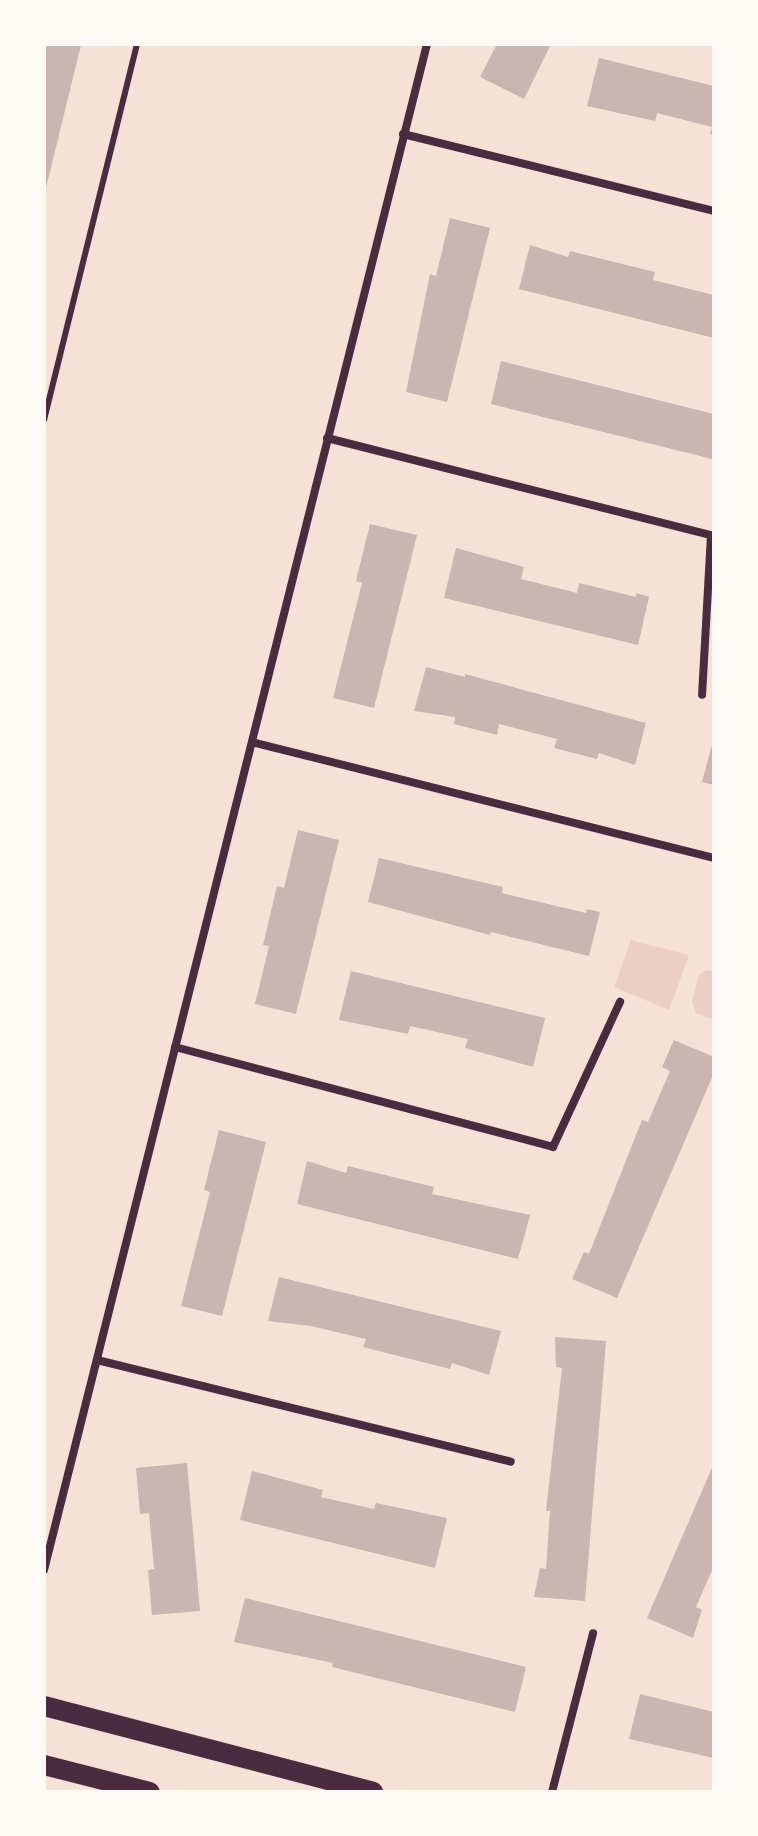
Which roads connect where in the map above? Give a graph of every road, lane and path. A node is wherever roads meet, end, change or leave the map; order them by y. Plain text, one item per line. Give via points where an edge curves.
1 (137, 44) edge
2 (427, 44) edge
3 (403, 134) junction
4 (714, 211) edge
5 (44, 420) edge
6 (327, 438) junction
7 (702, 695) dead end
8 (252, 742) junction
9 (714, 858) edge
10 (620, 1002) dead end
11 (175, 1047) junction
12 (97, 1360) junction
13 (511, 1462) dead end
14 (44, 1570) edge
15 (593, 1633) dead end
16 (44, 1706) edge
17 (44, 1765) edge
18 (150, 1792) edge
19 (373, 1792) edge
20 (552, 1792) edge

1 - 5 lane
2 - 3 street
3 - 4 street
3 - 6 street
6 - 7 street via 711,535
6 - 8 street
8 - 9 street
8 - 11 street
10 - 11 street via 553,1147
11 - 12 street
12 - 13 street
12 - 14 street
15 - 20 street
16 - 19 main road
17 - 18 main road

